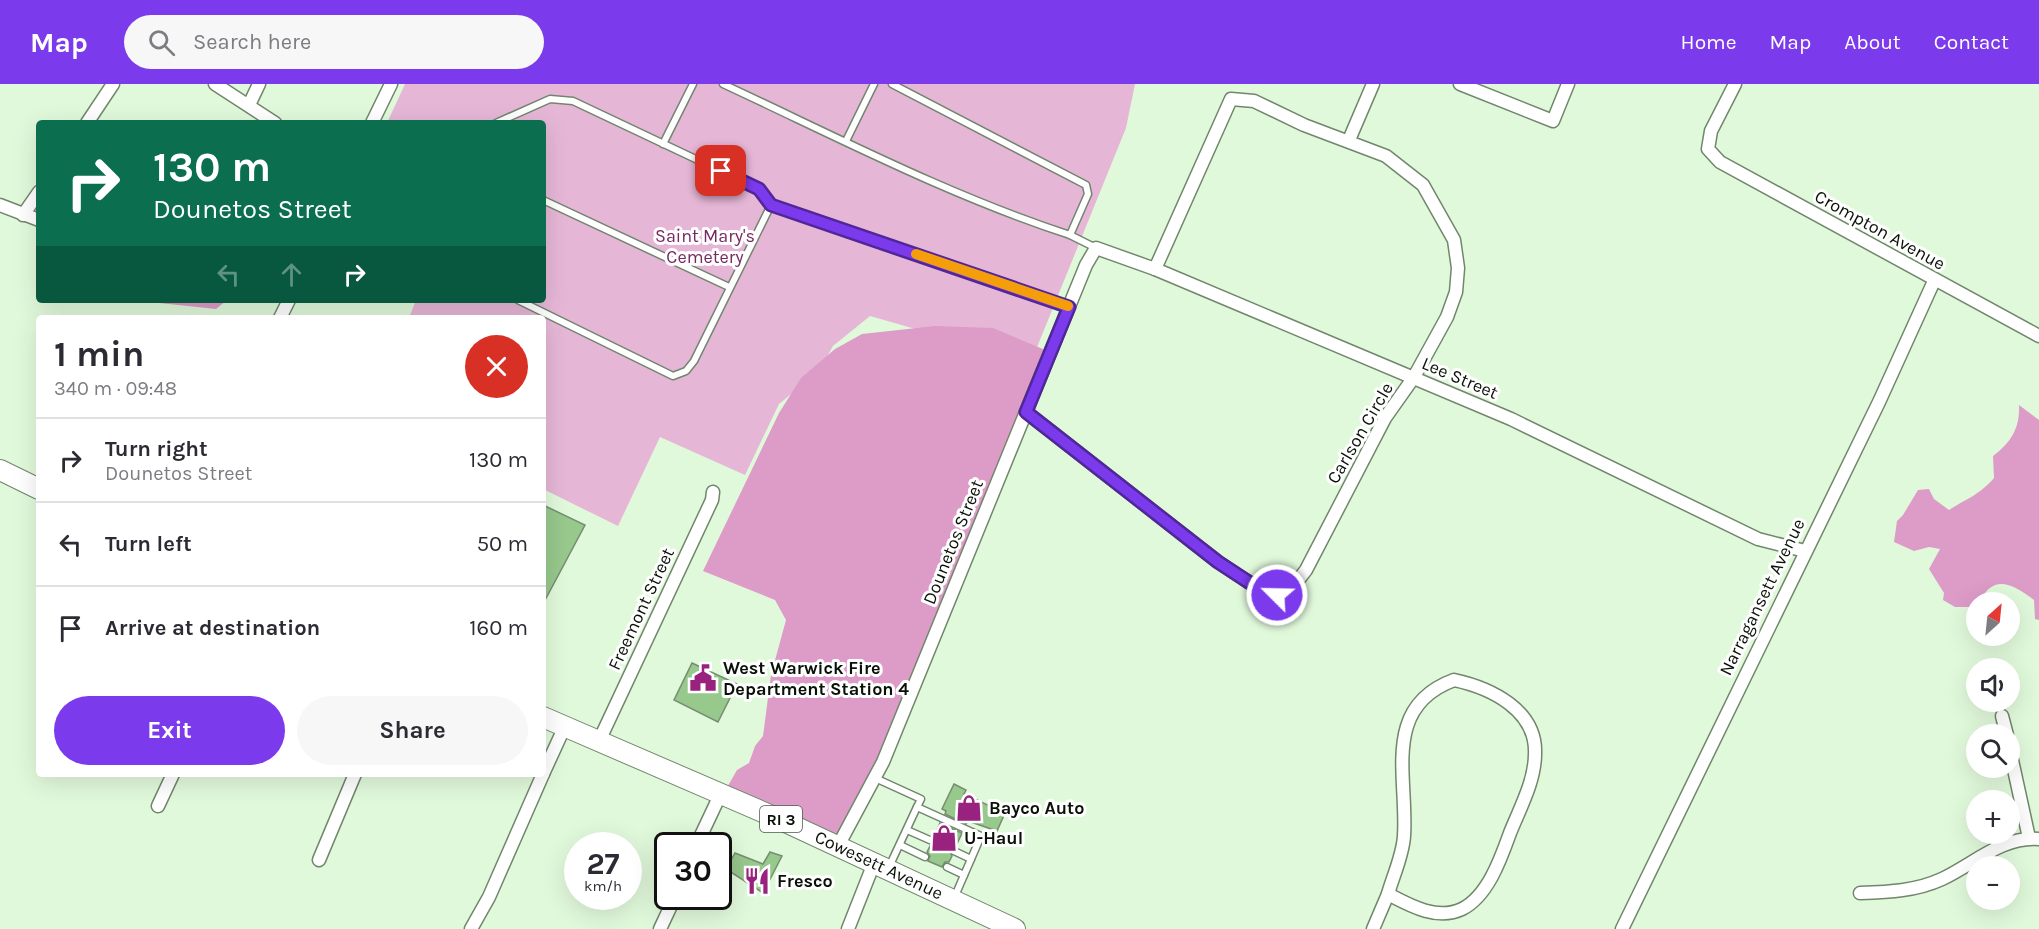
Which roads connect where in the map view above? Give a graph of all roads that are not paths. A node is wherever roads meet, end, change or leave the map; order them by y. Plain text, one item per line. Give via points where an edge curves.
1 (114, 84) edge
2 (215, 84) edge
3 (260, 84) edge
4 (391, 84) edge
5 (693, 84) edge
6 (723, 84) edge
7 (874, 84) edge
8 (892, 84) edge
9 (1373, 84) edge
10 (1460, 84) edge
11 (1568, 84) edge
12 (1735, 84) edge
13 (249, 105) junction
14 (89, 120) edge
15 (271, 120) edge
16 (373, 120) edge
17 (503, 120) edge
18 (1349, 140) junction
19 (846, 141) junction
20 (663, 144) junction
21 (36, 197) edge
22 (546, 201) edge
23 (0, 205) edge
24 (771, 205) junction
25 (24, 215) junction
26 (36, 219) edge
27 (1070, 235) junction
28 (1096, 249) junction
29 (1155, 269) junction
30 (1934, 281) junction
31 (729, 288) junction
32 (524, 303) edge
33 (1069, 307) junction
34 (2039, 336) edge
35 (1414, 377) junction
36 (1026, 412) junction
37 (0, 470) edge
38 (36, 488) edge
39 (713, 492) dead end
40 (1805, 551) junction
41 (2002, 716) dead end
42 (546, 718) edge
43 (2004, 724) edge
44 (565, 726) junction
45 (599, 741) junction
46 (546, 767) edge
47 (172, 777) edge
48 (354, 777) edge
49 (542, 777) edge
50 (875, 778) junction
51 (2017, 778) edge
52 (721, 793) junction
53 (158, 806) dead end
54 (917, 807) junction
55 (907, 830) junction
56 (703, 832) edge
57 (2034, 838) edge
58 (932, 841) dead end
59 (900, 845) junction
60 (838, 846) junction
61 (954, 851) dead end
62 (925, 857) dead end
63 (971, 859) junction
64 (319, 860) dead end
65 (881, 866) junction
66 (947, 867) dead end
67 (964, 875) junction
68 (1860, 893) dead end
69 (1388, 894) junction
70 (953, 900) junction
71 (669, 910) edge
72 (471, 929) edge
73 (660, 929) edge
74 (848, 929) edge
75 (1015, 929) edge
76 (1373, 929) edge
77 (1622, 929) edge

1 - 14 street
2 - 13 street
3 - 13 street
4 - 16 street
5 - 20 lane
6 - 19 lane
7 - 19 lane
8 - 27 lane via 1086,185 1088,194
9 - 18 street
10 - 11 street via 1553,121
12 - 30 street, Crompton Avenue via 1711,131 1708,148 1720,162
13 - 15 street
17 - 20 lane via 550,99 563,98
18 - 29 street, Carlson Circle via 1304,125 1254,101 1232,99
18 - 35 street, Carlson Circle via 1386,156 1423,185 1454,240 1456,292 1447,317
19 - 27 lane via 996,209
20 - 24 lane via 759,189
21 - 25 street
22 - 31 lane
23 - 25 street
24 - 31 lane
24 - 33 lane
25 - 26 street
27 - 28 lane
28 - 29 street, Lee Street
28 - 33 street, Dounetos Street
29 - 35 street, Lee Street
30 - 34 street, Crompton Avenue
30 - 40 street, Narragansett Avenue
31 - 32 lane via 694,360 686,371 673,376
33 - 36 street, Dounetos Street
35 - 36 street, Carlson Circle via 1385,418 1306,570 1292,588 1277,595 1218,562
35 - 40 street, Lee Street via 1543,434 1758,539
36 - 50 street, Dounetos Street
37 - 38 main road
39 - 45 street, Freemont Street
40 - 77 street, Narragansett Avenue
41 - 43 street
42 - 44 main road, Cowesett Avenue / RI 3
44 - 45 main road, Cowesett Avenue / RI 3
44 - 46 street
45 - 52 main road, Cowesett Avenue / RI 3
47 - 53 street
48 - 64 street
49 - 72 street
50 - 54 lane via 921,799
50 - 60 street, Dounetos Street
51 - 57 street
52 - 56 street
52 - 60 main road, Cowesett Avenue / RI 3
54 - 55 lane
54 - 63 lane via 981,836
55 - 58 lane
55 - 59 lane
57 - 68 street via 1999,846 1919,888
59 - 62 lane
59 - 65 lane
60 - 65 main road, Cowesett Avenue / RI 3
61 - 63 lane
63 - 67 lane
65 - 70 main road, Cowesett Avenue / RI 3
65 - 74 street
66 - 67 lane
67 - 70 lane
69 - 69 street via 1404,839 1401,748 1406,726 1436,686 1454,680 1475,684 1521,713 1531,730 1536,753 1531,778 1507,841 1489,880 1476,898 1460,910 1419,910
69 - 76 street
70 - 75 main road, Cowesett Avenue / RI 3
71 - 73 street

